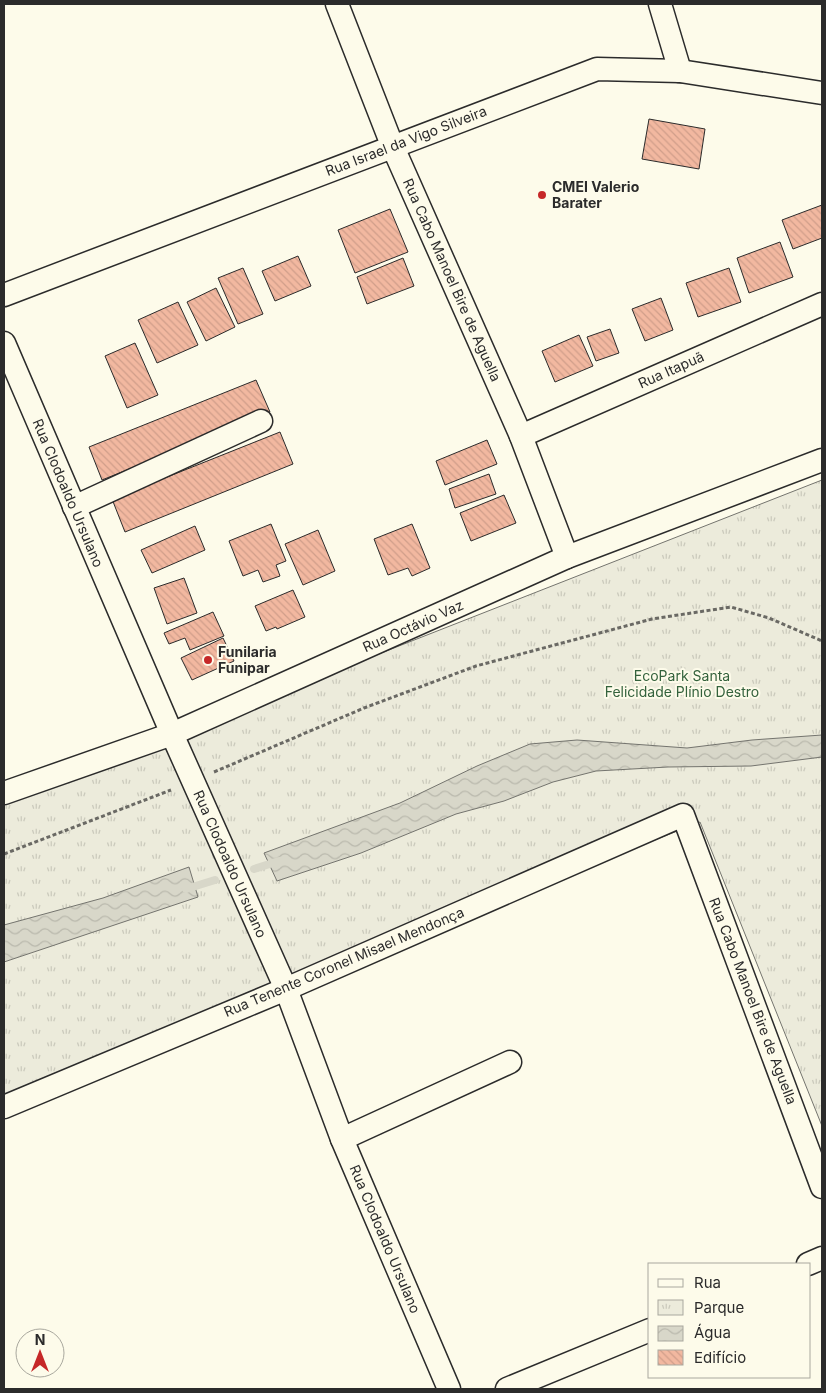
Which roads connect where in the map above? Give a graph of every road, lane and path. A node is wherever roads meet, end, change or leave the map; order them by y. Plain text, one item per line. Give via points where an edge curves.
1 (337, 4) edge
2 (660, 4) edge
3 (680, 71) junction
4 (822, 94) edge
5 (392, 145) junction
6 (4, 295) edge
7 (822, 304) edge
8 (4, 343) edge
9 (261, 421) dead end
10 (521, 436) junction
11 (822, 460) edge
12 (74, 507) junction
13 (567, 557) junction
14 (822, 641) edge
15 (172, 734) junction
16 (193, 781) junction
17 (4, 792) edge
18 (683, 815) joint
19 (4, 854) edge
20 (286, 989) junction
21 (510, 1062) dead end
22 (4, 1107) edge
23 (342, 1139) junction
24 (822, 1186) edge
25 (822, 1258) edge
26 (810, 1263) edge
27 (648, 1331) edge
28 (449, 1389) edge
29 (507, 1389) edge

1 - 5 street, Rua Cabo Manoel Bire de Aguella
2 - 3 street
3 - 4 street, Rua Israel da Vigo Silveira
3 - 5 street, Rua Israel da Vigo Silveira via 597,69
5 - 6 street, Rua Israel da Vigo Silveira
5 - 10 street, Rua Cabo Manoel Bire de Aguella
7 - 10 street, Rua Itapuã
8 - 12 street, Rua Clodoaldo Ursulano
9 - 12 street
10 - 13 street, Rua Cabo Manoel Bire de Aguella
11 - 13 street, Rua Octávio Vaz
12 - 15 street, Rua Clodoaldo Ursulano
13 - 15 street, Rua Octávio Vaz
14 - 16 path via 769,618 731,607 652,619 476,666 364,708
15 - 16 street, Rua Clodoaldo Ursulano
15 - 17 street, Rua Octávio Vaz
16 - 19 path
16 - 20 street, Rua Clodoaldo Ursulano
18 - 20 street, Rua Tenente Coronel Misael Mendonça
18 - 24 street, Rua Cabo Manoel Bire de Aguella
20 - 22 street, Rua Tenente Coronel Misael Mendonça
20 - 23 street, Rua Clodoaldo Ursulano
21 - 23 street
23 - 28 street, Rua Clodoaldo Ursulano
25 - 26 street
27 - 29 street

